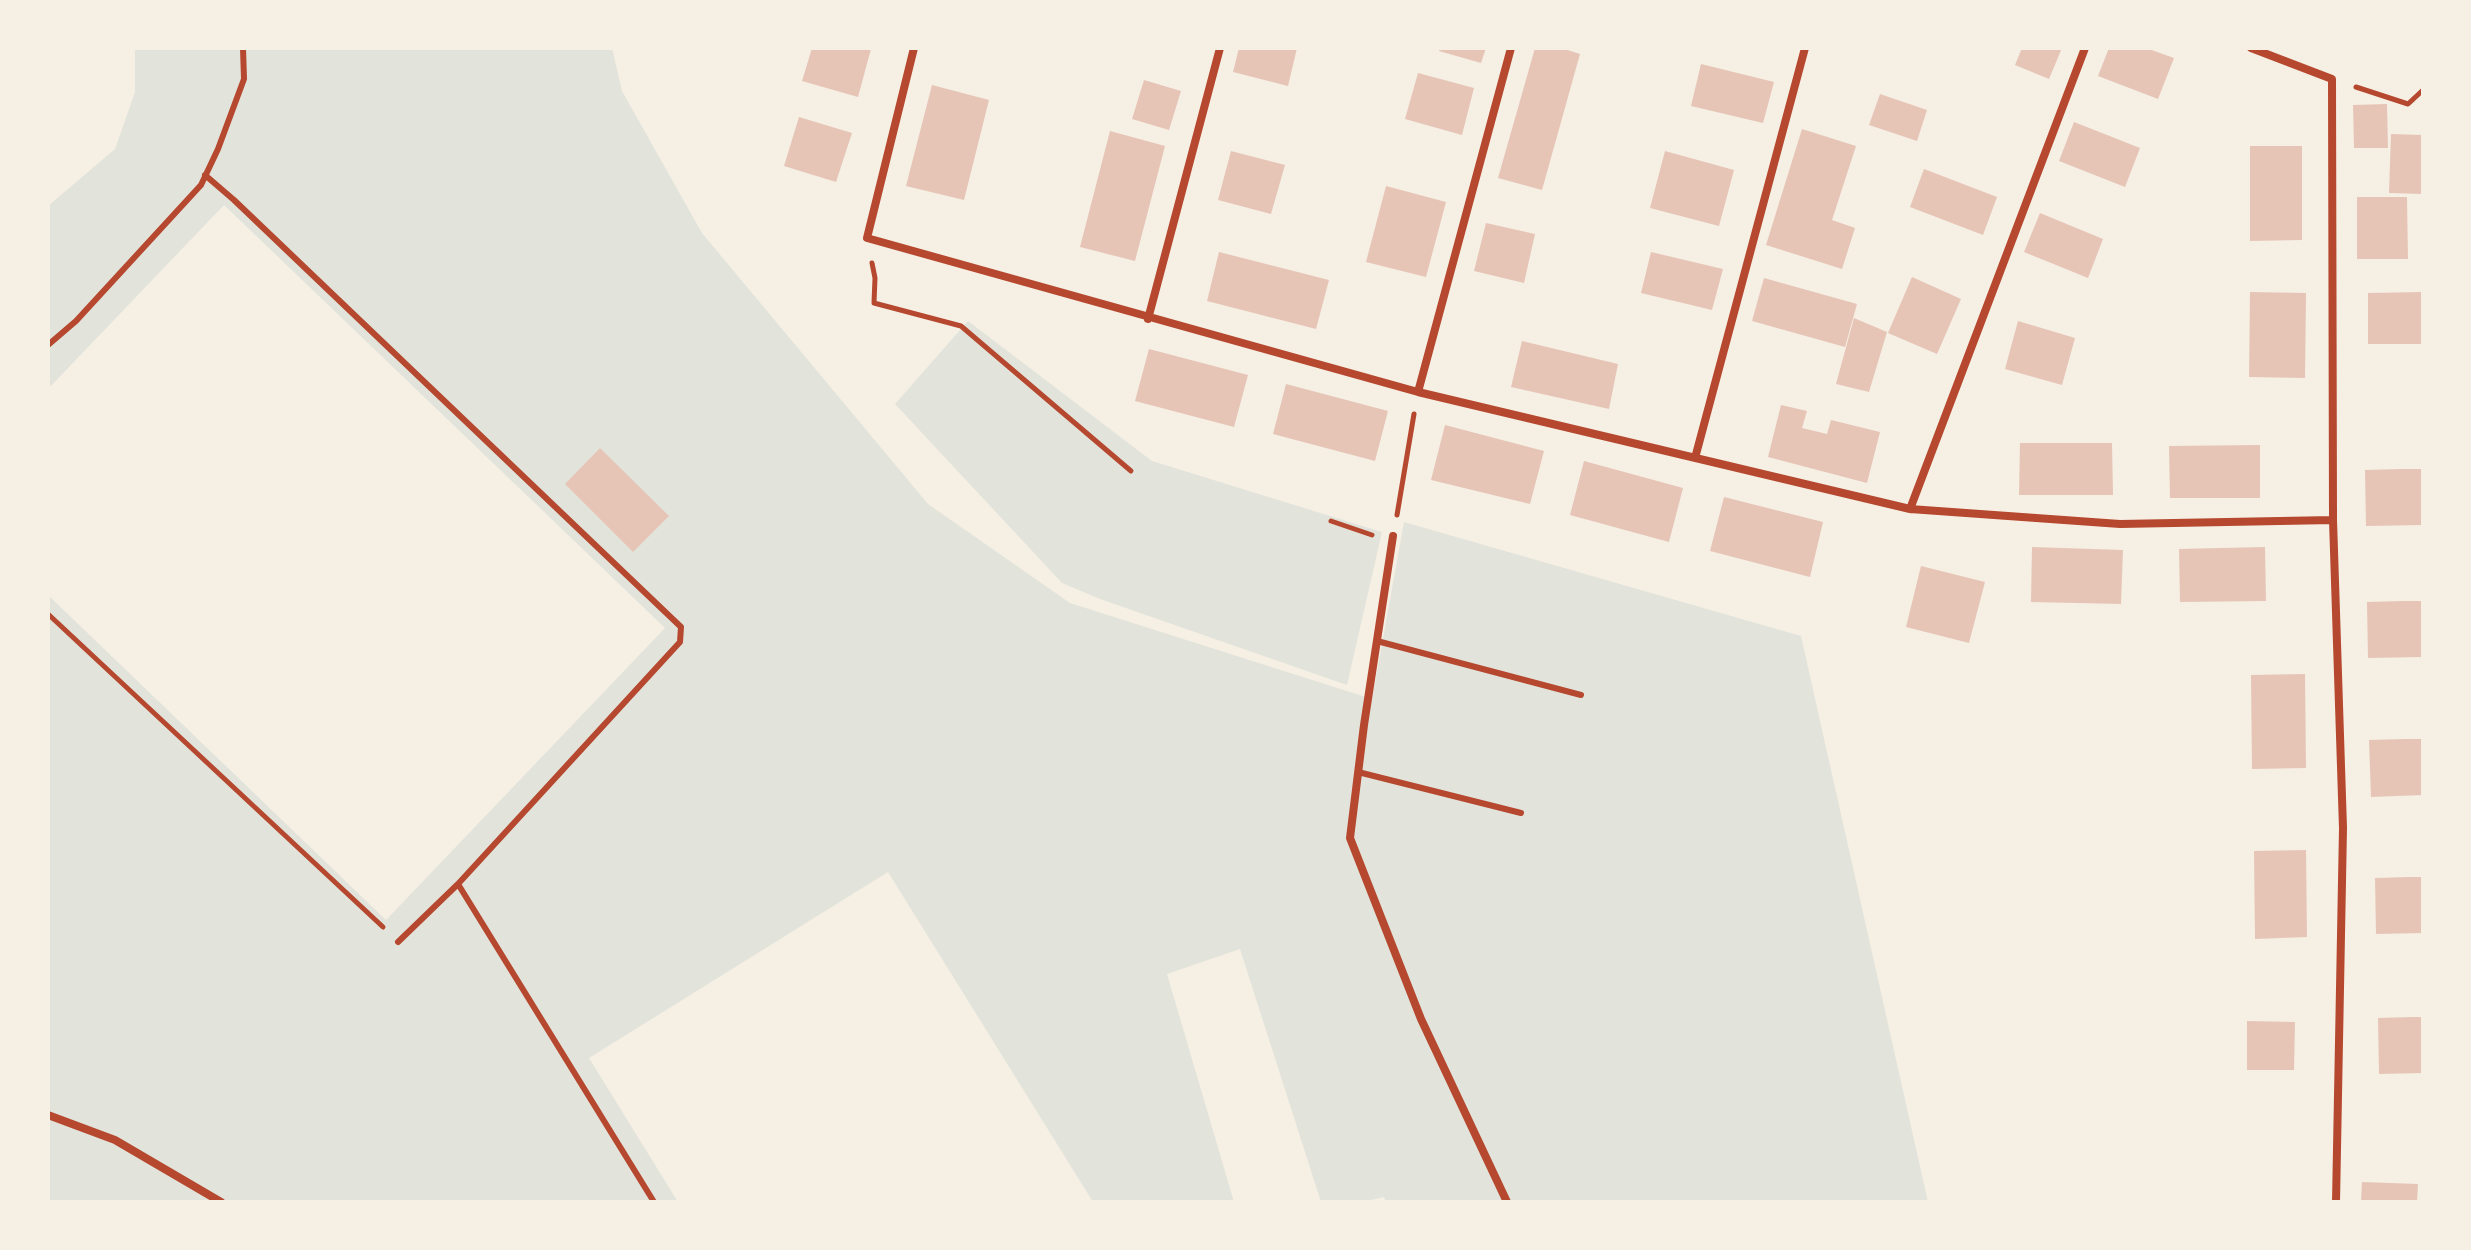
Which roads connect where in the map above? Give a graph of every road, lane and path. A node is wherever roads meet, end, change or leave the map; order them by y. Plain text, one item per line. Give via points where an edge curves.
1 (243, 48) edge
2 (914, 48) edge
3 (1220, 48) edge
4 (1511, 48) edge
5 (1805, 48) edge
6 (2085, 48) edge
7 (2251, 48) edge
8 (2332, 79) junction
9 (2423, 90) edge
10 (205, 175) junction
11 (875, 278) dead end
12 (1148, 319) junction
13 (48, 345) edge
14 (1418, 392) junction
15 (1695, 458) junction
16 (1131, 471) dead end
17 (1910, 509) junction
18 (2333, 520) junction
19 (1331, 521) dead end
20 (1393, 538) junction
21 (48, 614) edge
22 (1377, 641) junction
23 (1581, 695) dead end
24 (1358, 772) junction
25 (1521, 813) dead end
26 (458, 884) junction
27 (398, 942) joint
28 (48, 1115) edge
29 (221, 1202) edge
30 (654, 1202) edge
31 (1507, 1202) edge
32 (2336, 1202) edge

1 - 10 lane via 244,79
2 - 12 street via 867,238
3 - 12 street
4 - 14 street
5 - 15 street
6 - 17 street
7 - 8 street
8 - 9 path via 2408,104
8 - 18 street
10 - 13 lane via 76,321
10 - 26 lane via 681,627 680,642
11 - 16 path via 874,303 961,326
12 - 14 street
14 - 15 street
14 - 20 path
15 - 17 street
17 - 18 street via 2120,524
18 - 32 street via 2343,828
19 - 20 path
20 - 22 street
21 - 27 path
22 - 23 lane
22 - 24 street
24 - 25 lane
24 - 31 street via 1350,838 1421,1019
26 - 27 lane
26 - 30 lane
28 - 29 street via 115,1140

